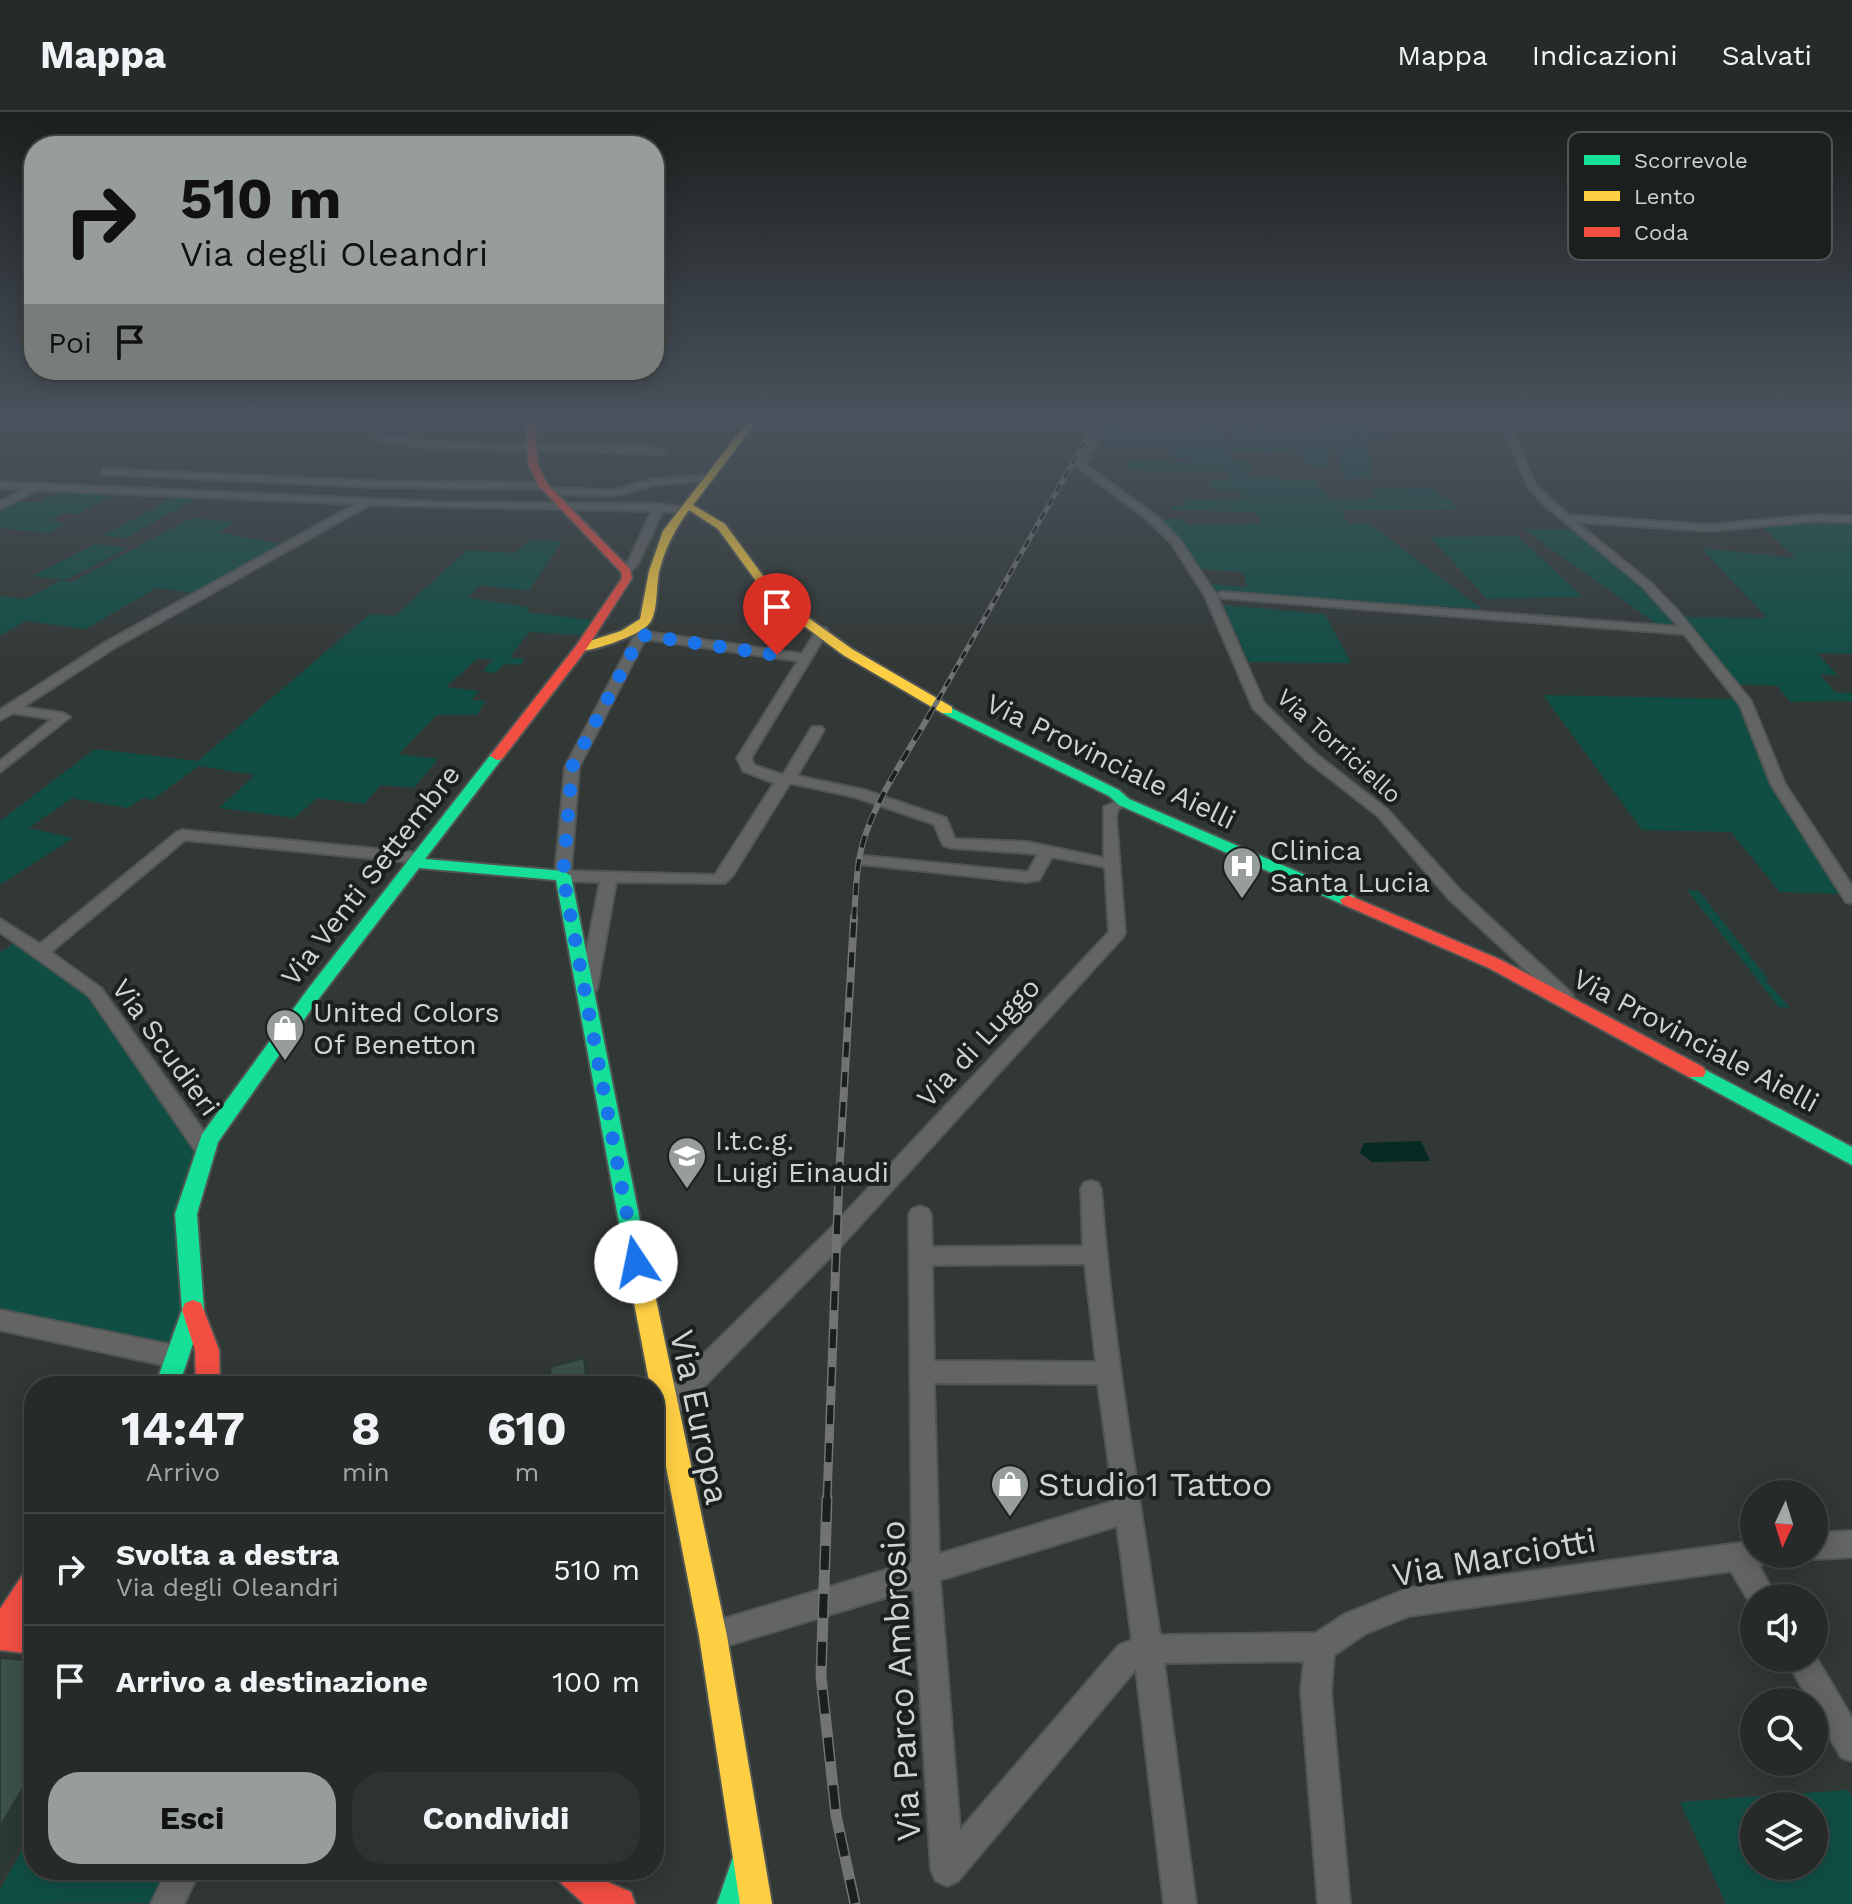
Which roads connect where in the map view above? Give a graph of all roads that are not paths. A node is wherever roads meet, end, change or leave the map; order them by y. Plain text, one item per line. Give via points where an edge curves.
1 (364, 504) edge
2 (560, 504) edge
3 (631, 504) edge
4 (690, 504) edge
5 (1132, 504) edge
6 (1552, 504) edge
7 (659, 507) junction
8 (687, 507) junction
9 (1567, 518) junction
10 (1852, 519) edge
11 (626, 571) junction
12 (1222, 595) dead end
13 (641, 631) junction
14 (822, 631) junction
15 (1688, 631) junction
16 (581, 648) junction
17 (804, 658) junction
18 (5, 712) edge
19 (817, 730) dead end
20 (0, 768) edge
21 (785, 779) junction
22 (1124, 802) junction
23 (1047, 852) junction
24 (416, 860) junction
25 (865, 861) dead end
26 (1112, 864) junction
27 (563, 876) junction
28 (609, 879) junction
29 (1852, 898) edge
30 (0, 924) edge
31 (16, 936) junction
32 (0, 949) edge
33 (40, 953) junction
34 (586, 999) junction
35 (1574, 1006) junction
36 (207, 1145) junction
37 (1852, 1157) edge
38 (1091, 1189) dead end
39 (920, 1215) dead end
40 (1095, 1255) junction
41 (921, 1256) junction
42 (193, 1310) junction
43 (0, 1320) edge
44 (177, 1357) junction
45 (922, 1372) junction
46 (1109, 1373) junction
47 (170, 1376) edge
48 (208, 1376) edge
49 (659, 1376) edge
50 (664, 1404) edge
51 (665, 1409) junction
52 (1127, 1510) junction
53 (1852, 1544) edge
54 (1828, 1545) edge
55 (1740, 1556) edge
56 (926, 1569) junction
57 (24, 1598) edge
58 (0, 1634) edge
59 (713, 1636) junction
60 (24, 1638) edge
61 (1320, 1647) junction
62 (1148, 1649) junction
63 (1808, 1672) edge
64 (1852, 1746) edge
65 (748, 1854) junction
66 (179, 1880) edge
67 (581, 1880) edge
68 (601, 1899) edge
69 (167, 1904) edge
70 (619, 1904) edge
71 (733, 1904) edge
72 (756, 1904) edge
73 (1180, 1904) edge
74 (1334, 1904) edge

1 - 18 street via 110,645
2 - 11 main road
3 - 7 street
4 - 8 main road
5 - 35 street, Via Torriciello via 1176,542 1211,596 1258,705 1311,757 1383,813 1454,894
6 - 9 street
7 - 8 street
7 - 11 street
8 - 13 main road via 662,543
8 - 14 main road, Via Provinciale Aielli via 702,510 726,531 760,579
9 - 10 street via 1709,528
9 - 15 street via 1646,584
11 - 16 main road, Via Venti Settembre via 627,578
12 - 15 street
13 - 16 main road
13 - 17 street
13 - 27 street, Via Europa via 572,767
14 - 17 street
14 - 22 main road, Via Provinciale Aielli via 925,700
15 - 29 street via 1746,704 1778,784
16 - 24 main road, Via Venti Settembre
17 - 21 street via 744,758 748,768
18 - 20 street via 63,717
19 - 21 street
21 - 23 street via 859,793 941,821 948,842 957,845
21 - 28 street via 719,880
22 - 26 street, Via di Luggo via 1111,807 1109,816
22 - 35 main road, Via Provinciale Aielli via 1495,964
23 - 25 street via 1033,877
23 - 26 street
24 - 27 main road
24 - 33 street via 182,835
24 - 36 main road, Via Venti Settembre
26 - 51 street, Via di Luggo via 1117,933 835,1238
27 - 28 street
27 - 34 main road, Via Europa
28 - 34 street
30 - 31 street, Via Scudieri
31 - 32 street
31 - 33 street, Via Scudieri
33 - 36 street, Via Scudieri via 95,992
34 - 49 main road, Via Europa
35 - 37 main road, Via Provinciale Aielli
36 - 42 main road, Via Venti Settembre via 186,1214
38 - 40 street
39 - 41 street, Via Parco Ambrosio
40 - 41 street
40 - 46 street
41 - 45 street, Via Parco Ambrosio
42 - 44 main road
42 - 48 main road via 207,1350
43 - 44 street
44 - 47 main road
45 - 46 street
45 - 56 street, Via Parco Ambrosio
46 - 52 street
50 - 51 main road, Via Europa
51 - 59 main road, Via Europa
52 - 56 street
52 - 62 street
53 - 54 street
55 - 61 street, Via Marciotti via 1409,1602 1355,1624
56 - 59 street
56 - 62 street, Via Parco Ambrosio via 947,1870 1129,1655
57 - 58 main road
58 - 60 main road
59 - 65 main road, Via Europa
61 - 62 street
61 - 74 street via 1316,1691
62 - 73 street
63 - 64 street
65 - 71 main road
65 - 72 main road, Via Europa
66 - 69 street
67 - 68 main road
68 - 70 main road

